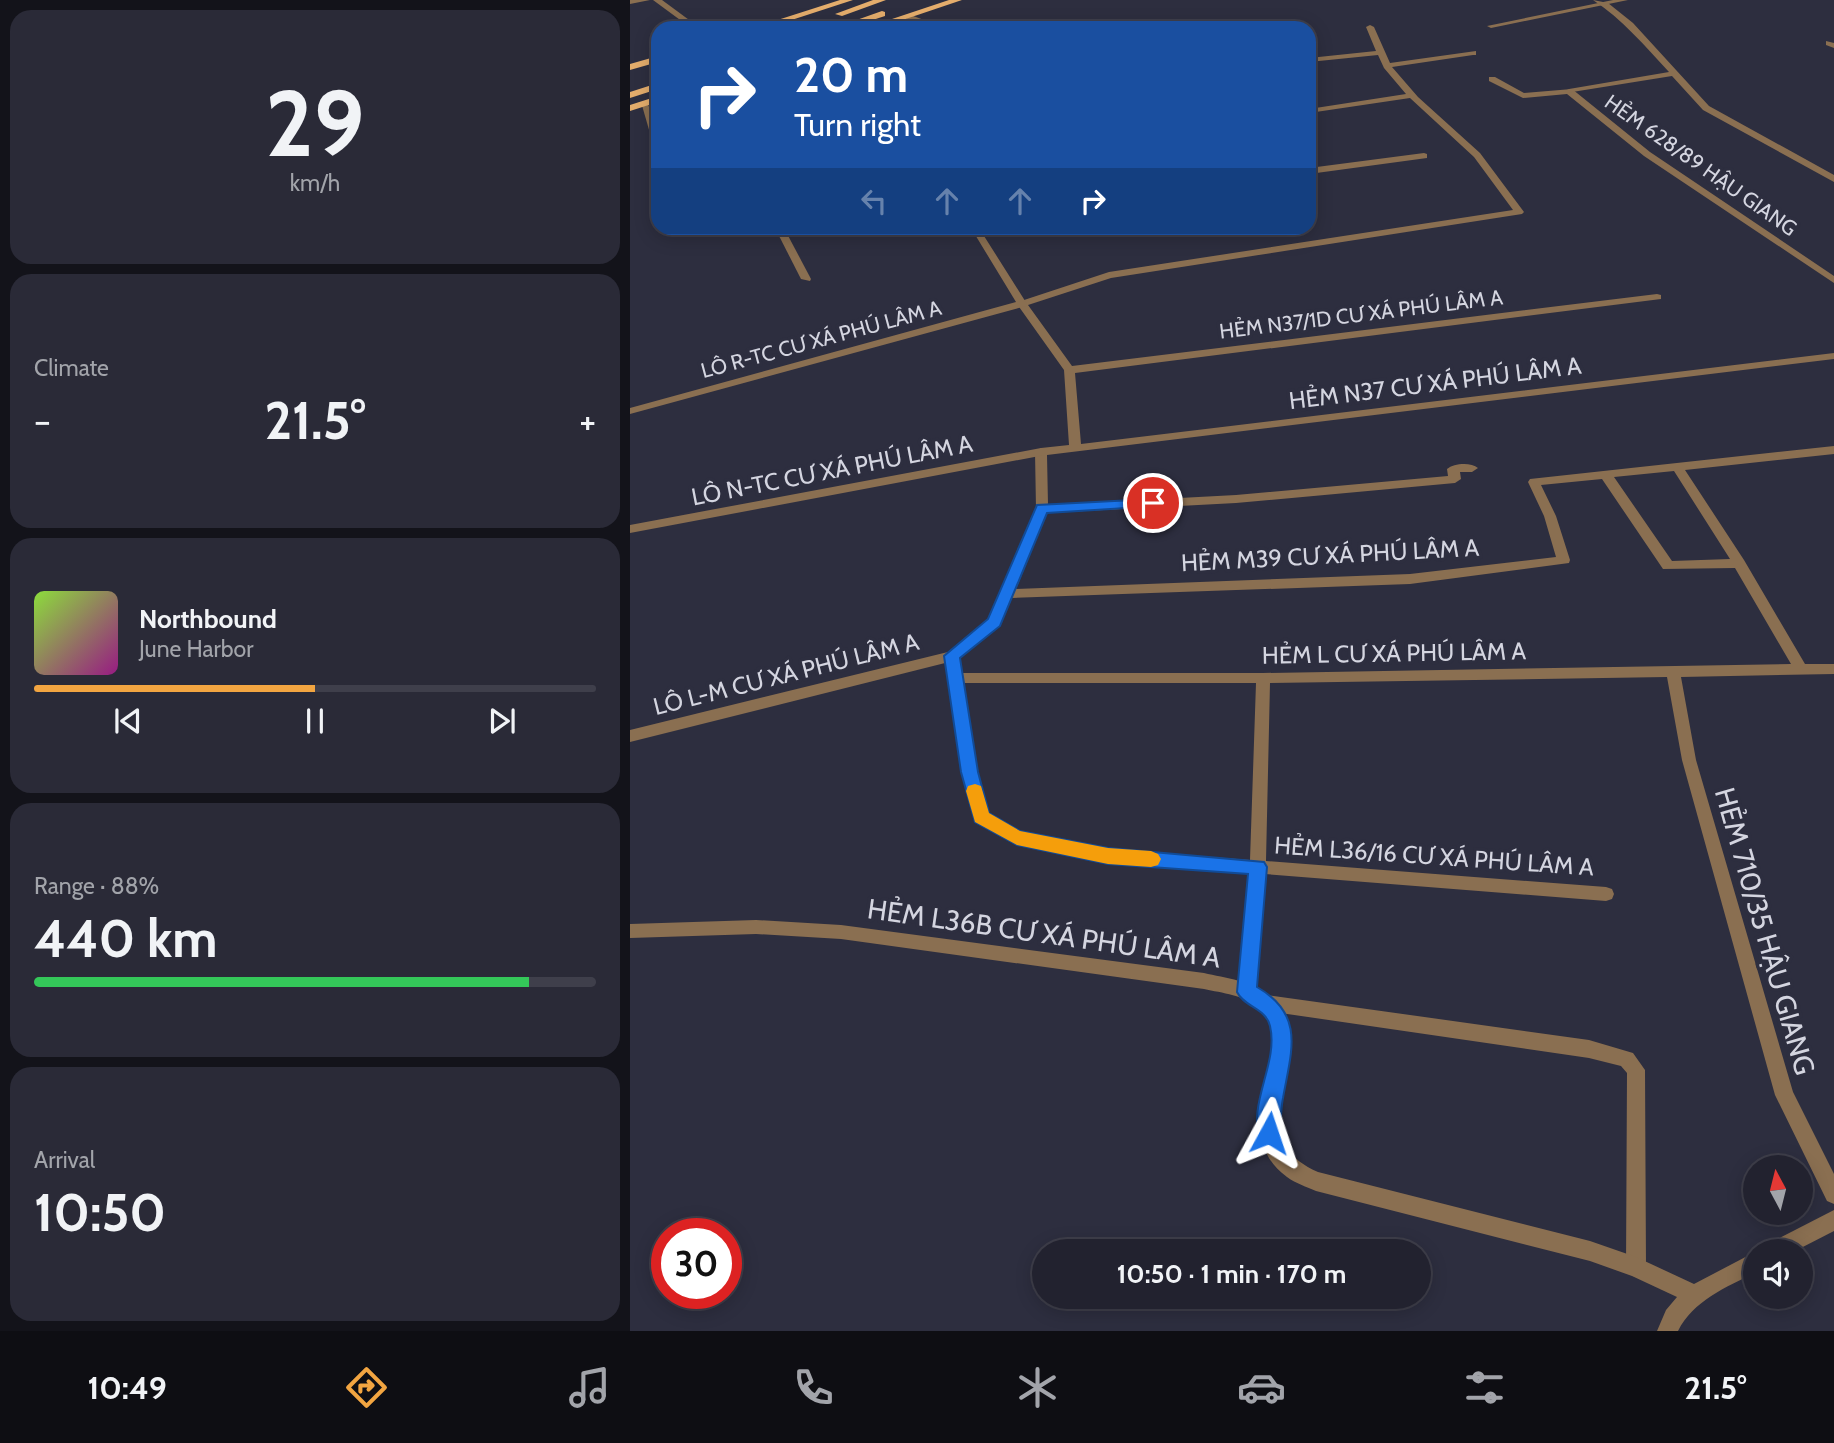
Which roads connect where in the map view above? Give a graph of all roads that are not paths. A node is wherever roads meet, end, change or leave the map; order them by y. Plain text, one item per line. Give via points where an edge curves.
1 (646, 0) edge
2 (657, 0) edge
3 (882, 0) edge
4 (925, 0) edge
5 (958, 0) edge
6 (1597, 0) edge
7 (1624, 0) edge
8 (630, 2) edge
9 (833, 2) edge
10 (1606, 4) junction
11 (850, 5) edge
12 (908, 16) junction
13 (686, 21) edge
14 (778, 21) edge
15 (810, 21) edge
16 (860, 21) edge
17 (892, 21) edge
18 (920, 21) edge
19 (1491, 26) dead end
20 (1370, 27) dead end
21 (1378, 53) junction
22 (1474, 53) dead end
23 (1316, 59) edge
24 (651, 61) edge
25 (1387, 66) junction
26 (630, 67) edge
27 (651, 71) edge
28 (1675, 73) junction
29 (630, 78) edge
30 (1492, 79) dead end
31 (651, 88) edge
32 (1569, 91) junction
33 (630, 95) edge
34 (1410, 96) junction
35 (651, 102) edge
36 (644, 104) junction
37 (630, 108) edge
38 (1316, 110) edge
39 (651, 126) edge
40 (1424, 156) dead end
41 (1316, 170) edge
42 (1834, 178) edge
43 (783, 235) edge
44 (979, 235) edge
45 (806, 279) dead end
46 (1834, 280) edge
47 (1657, 297) dead end
48 (1022, 304) junction
49 (1834, 356) edge
50 (1069, 370) junction
51 (630, 411) edge
52 (1075, 447) junction
53 (1834, 450) edge
54 (1041, 452) junction
55 (1677, 467) junction
56 (1472, 468) dead end
57 (1606, 475) junction
58 (1042, 509) junction
59 (630, 529) edge
60 (1740, 563) junction
61 (1007, 594) junction
62 (952, 656) junction
63 (1834, 669) edge
64 (1801, 670) junction
65 (1673, 672) junction
66 (954, 678) junction
67 (1263, 678) junction
68 (630, 736) edge
69 (1258, 867) junction
70 (1606, 894) dead end
71 (630, 931) edge
72 (1247, 992) junction
73 (1266, 1003) junction
74 (1834, 1194) edge
75 (1834, 1220) edge
76 (1798, 1239) edge
77 (1636, 1267) junction
78 (1743, 1268) edge
79 (1693, 1294) junction
80 (1667, 1331) edge

1 - 8 street
2 - 13 street
3 - 11 main road
4 - 16 main road
5 - 12 main road
6 - 10 street
7 - 10 street
9 - 11 main road
9 - 14 main road
10 - 19 street
10 - 28 street
11 - 15 main road
12 - 17 main road
12 - 18 street
20 - 21 street
21 - 23 street
21 - 25 street
22 - 25 street
24 - 26 main road
25 - 34 street
27 - 29 main road
28 - 32 street, HẺM 628/89 HẬU GIANG
28 - 42 street via 1706,108
30 - 32 street via 1522,96
31 - 33 main road
32 - 46 street, HẺM 628/89 HẬU GIANG via 1647,154
34 - 38 street
34 - 48 street, LÔ R-TC CƯ XÁ PHÚ LÂM A via 1477,155 1519,212 1109,275
35 - 36 main road
36 - 37 main road
36 - 39 street
40 - 41 street
43 - 45 street
44 - 48 street
47 - 50 street, HẺM N37/1D CƯ XÁ PHÚ LÂM A
48 - 50 street
48 - 51 street, LÔ R-TC CƯ XÁ PHÚ LÂM A
49 - 52 street, HẺM N37 CƯ XÁ PHÚ LÂM A
50 - 52 street
52 - 54 street, HẺM N37 CƯ XÁ PHÚ LÂM A
53 - 55 street, HẺM M39 CƯ XÁ PHÚ LÂM A
54 - 58 street
54 - 59 street, LÔ N-TC CƯ XÁ PHÚ LÂM A
55 - 57 street, HẺM M39 CƯ XÁ PHÚ LÂM A
55 - 60 street
56 - 58 street via 1453,469 1455,479 1236,499
57 - 60 street via 1668,566
57 - 61 street, HẺM M39 CƯ XÁ PHÚ LÂM A via 1534,482 1564,560 1409,579
58 - 61 street
60 - 64 street
61 - 62 street via 995,622
62 - 66 street, HẺM L36/16 CƯ XÁ PHÚ LÂM A
62 - 68 street, LÔ L-M CƯ XÁ PHÚ LÂM A
63 - 64 street, HẺM L CƯ XÁ PHÚ LÂM A
64 - 65 street, HẺM L CƯ XÁ PHÚ LÂM A
65 - 67 street, HẺM L CƯ XÁ PHÚ LÂM A
65 - 74 street, HẺM 710/35 HẬU GIANG via 1689,760 1784,1095
66 - 67 street, HẺM L CƯ XÁ PHÚ LÂM A
66 - 69 street, HẺM L36/16 CƯ XÁ PHÚ LÂM A via 969,772 982,817 1017,838 1108,856
67 - 69 street
69 - 70 street, HẺM L36/16 CƯ XÁ PHÚ LÂM A
69 - 72 street
71 - 72 street, HẺM L36B CƯ XÁ PHÚ LÂM A via 756,927 841,932 1204,981
72 - 73 street, HẺM L36B CƯ XÁ PHÚ LÂM A
73 - 77 street via 1280,1020 1282,1043 1269,1133 1278,1154 1293,1170 1316,1181 1590,1251
73 - 77 street via 1589,1049 1626,1059 1636,1070
75 - 76 street
77 - 79 street
78 - 79 street
79 - 80 street

